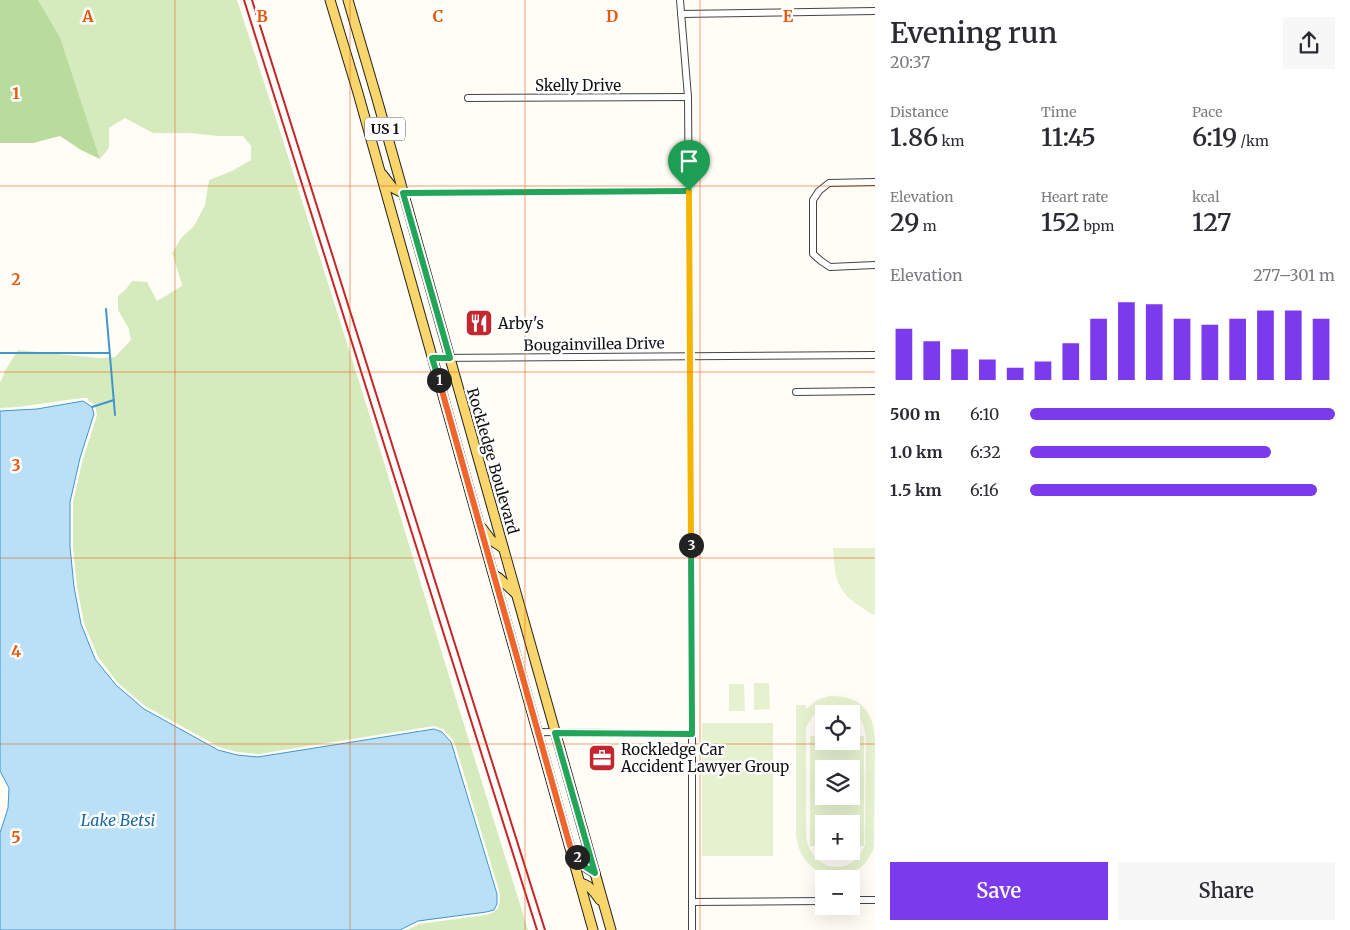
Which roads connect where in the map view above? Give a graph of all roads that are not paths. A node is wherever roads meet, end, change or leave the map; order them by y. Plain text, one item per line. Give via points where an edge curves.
1 (330, 0) edge
2 (348, 0) edge
3 (679, 0) edge
4 (875, 11) edge
5 (680, 14) junction
6 (688, 97) junction
7 (468, 98) dead end
8 (380, 172) junction
9 (875, 182) edge
10 (689, 191) junction
11 (403, 193) junction
12 (875, 265) edge
13 (875, 354) edge
14 (690, 355) junction
15 (432, 358) junction
16 (450, 358) junction
17 (875, 391) edge
18 (796, 392) dead end
19 (480, 526) junction
20 (503, 548) junction
21 (494, 575) junction
22 (516, 595) junction
23 (538, 732) junction
24 (555, 733) junction
25 (692, 734) junction
26 (570, 846) junction
27 (595, 873) junction
28 (580, 883) junction
29 (860, 900) edge
30 (875, 900) edge
31 (815, 901) edge
32 (692, 902) junction
33 (604, 904) junction
34 (593, 930) edge
35 (611, 930) edge
36 (692, 930) edge

1 - 8 main road, Rockledge Boulevard / US 1
2 - 11 main road, Rockledge Boulevard / US 1
3 - 5 street
4 - 5 street
5 - 6 street
6 - 7 street, Skelly Drive
6 - 10 street
8 - 11 main road via 393,188
8 - 15 main road, Rockledge Boulevard / US 1
9 - 12 street via 829,183 813,200 813,254 830,267
10 - 11 street
10 - 14 street
11 - 16 main road, Rockledge Boulevard / US 1
13 - 14 street, Bougainvillea Drive
14 - 16 street, Bougainvillea Drive
14 - 25 street
15 - 16 street, Bougainvillea Drive
15 - 19 main road, Rockledge Boulevard / US 1
16 - 20 main road, Rockledge Boulevard / US 1
17 - 18 street
19 - 20 main road via 491,540
19 - 21 main road, Rockledge Boulevard / US 1
20 - 22 main road, Rockledge Boulevard / US 1
21 - 22 main road
21 - 23 main road, Rockledge Boulevard / US 1
22 - 24 main road, Rockledge Boulevard / US 1
23 - 24 street
23 - 26 main road, Rockledge Boulevard / US 1
24 - 25 street
24 - 27 main road, Rockledge Boulevard / US 1
25 - 32 street
26 - 27 main road via 584,866
26 - 28 main road, Rockledge Boulevard / US 1
27 - 33 main road, Rockledge Boulevard / US 1
28 - 33 main road via 592,889
28 - 34 main road, Rockledge Boulevard / US 1
29 - 30 street
31 - 32 street
32 - 36 street
33 - 35 main road, Rockledge Boulevard / US 1

